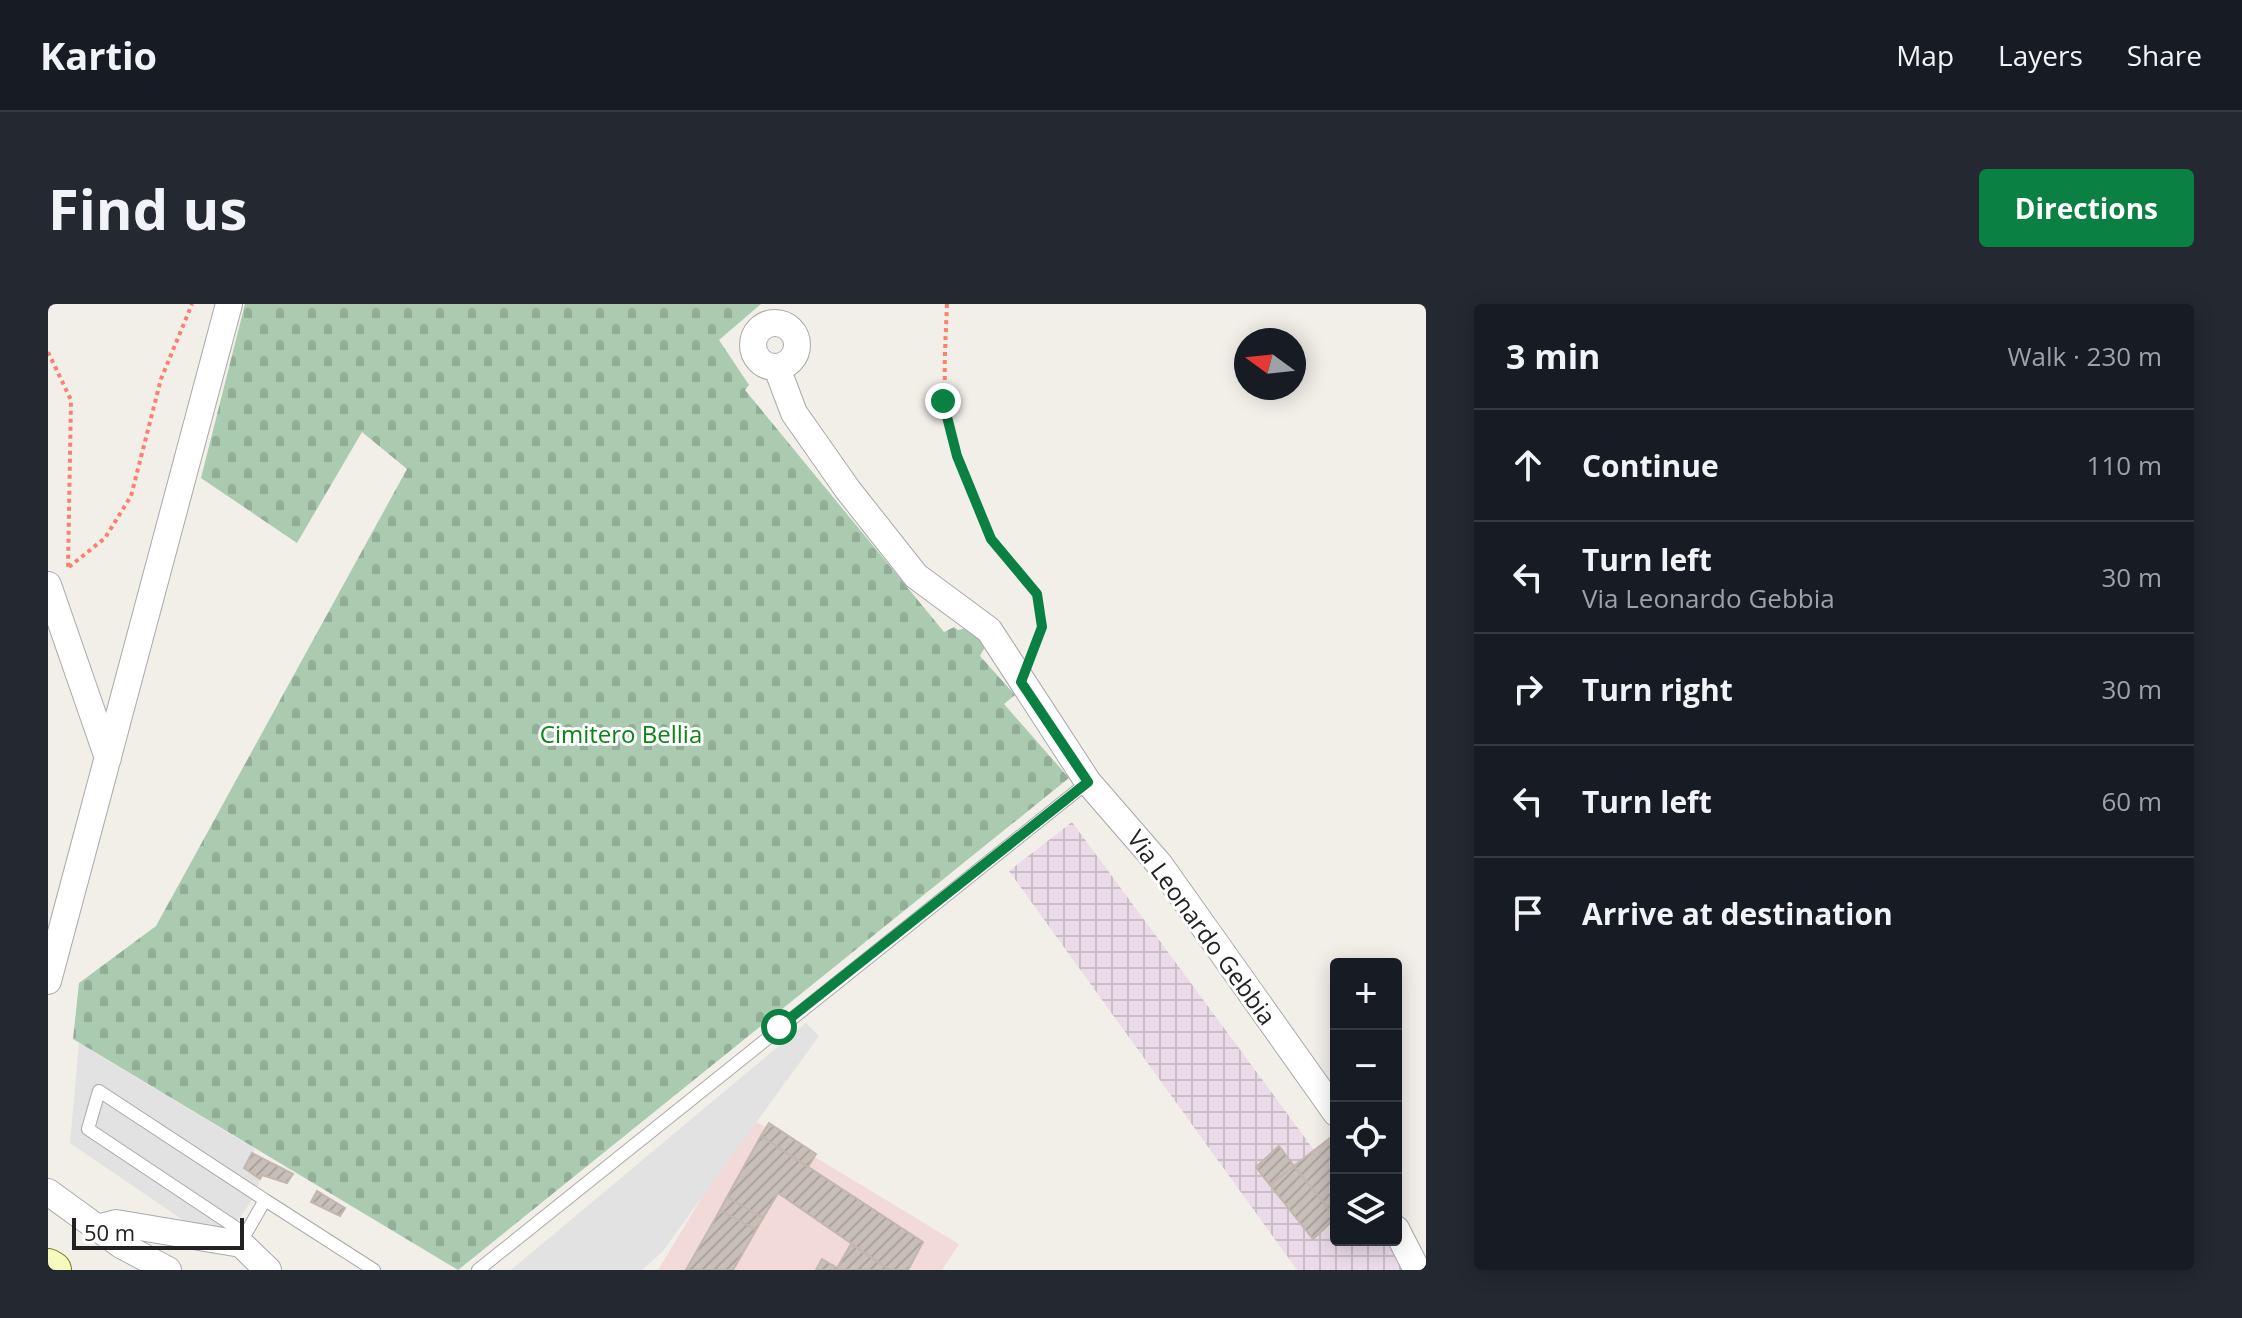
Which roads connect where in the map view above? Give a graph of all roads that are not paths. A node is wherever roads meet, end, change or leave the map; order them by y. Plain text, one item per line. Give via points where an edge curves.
1 (229, 304) edge
2 (777, 368) dead end
3 (49, 588) edge
4 (108, 758) junction
5 (1088, 782) junction
6 (48, 981) edge
7 (1330, 1105) edge
8 (48, 1192) edge
9 (265, 1200) junction
10 (101, 1227) junction
11 (242, 1238) junction
12 (1402, 1241) edge
13 (48, 1267) edge
14 (53, 1270) edge
15 (168, 1270) edge
16 (268, 1270) edge
17 (374, 1270) edge
18 (478, 1270) edge
19 (1417, 1270) edge

1 - 4 street
2 - 5 street, Via Leonardo Gebbia via 794,413 848,490 916,576 989,630
3 - 4 street
4 - 6 street
5 - 7 street, Via Leonardo Gebbia via 1160,865
5 - 18 lane
8 - 10 street
9 - 11 lane
9 - 11 lane via 99,1091 88,1129
9 - 17 lane
10 - 11 street via 116,1223
10 - 15 street via 121,1245
11 - 16 street
12 - 19 street
13 - 14 main road

